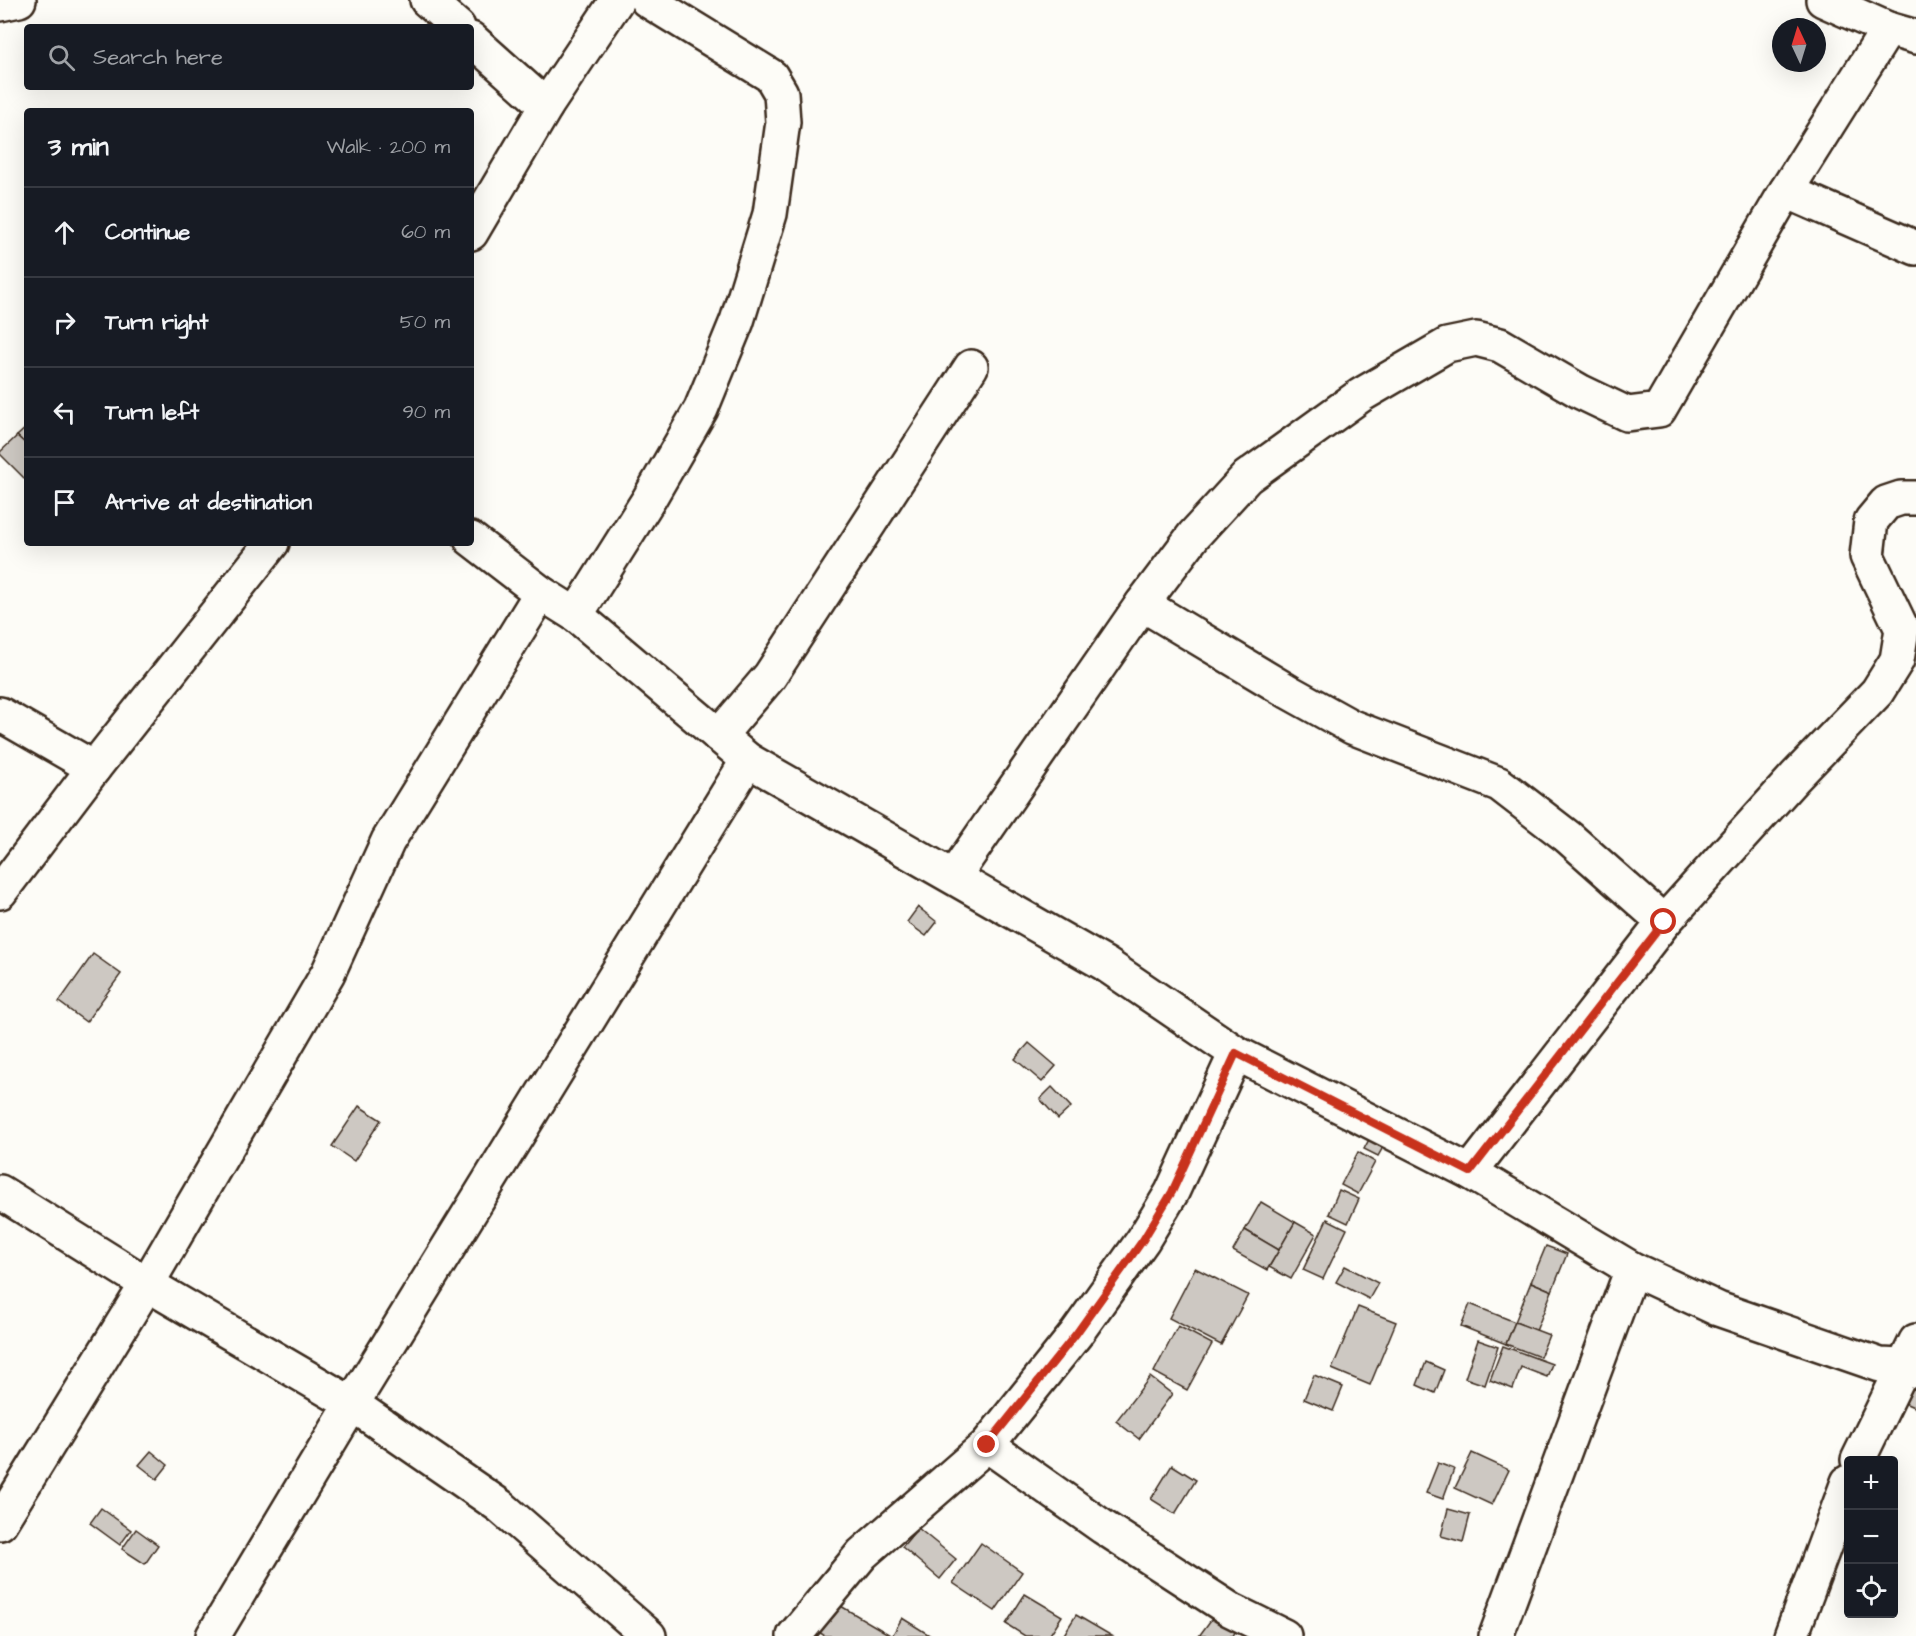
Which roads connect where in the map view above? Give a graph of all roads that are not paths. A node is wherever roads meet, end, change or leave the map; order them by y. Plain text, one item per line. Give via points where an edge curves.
1 (19, 0) edge
2 (428, 0) edge
3 (617, 0) edge
4 (646, 0) edge
5 (1823, 0) edge
6 (0, 4) edge
7 (455, 24) edge
8 (1902, 33) edge
9 (474, 42) edge
10 (546, 106) junction
11 (1786, 191) junction
12 (474, 228) edge
13 (1916, 248) edge
14 (971, 367) dead end
15 (1916, 498) edge
16 (474, 541) edge
17 (270, 546) edge
18 (541, 593) junction
19 (1142, 604) junction
20 (576, 615) junction
21 (0, 714) edge
22 (719, 736) junction
23 (748, 760) junction
24 (94, 768) junction
25 (954, 876) junction
26 (0, 892) edge
27 (1664, 922) junction
28 (1236, 1053) junction
29 (1470, 1172) junction
30 (0, 1192) edge
31 (1632, 1269) junction
32 (147, 1284) junction
33 (1912, 1359) edge
34 (352, 1404) junction
35 (987, 1445) junction
36 (1861, 1456) edge
37 (1844, 1493) edge
38 (0, 1523) edge
39 (213, 1636) edge
40 (650, 1636) edge
41 (794, 1636) edge
42 (1284, 1636) edge
43 (1496, 1636) edge
44 (1791, 1636) edge

1 - 6 street
2 - 7 street
3 - 10 street
4 - 20 street via 771,76 781,93 783,122 770,214 737,321 705,398 649,499
5 - 8 street
8 - 11 street
9 - 10 street
10 - 12 street
11 - 13 street
11 - 19 street via 1659,410 1628,414 1500,345 1476,339 1447,345 1361,395 1246,477 1194,535
14 - 22 street via 776,667
15 - 27 street via 1886,503 1871,521 1867,555 1902,629 1897,660 1877,692
16 - 18 street
17 - 24 street
18 - 20 street
18 - 32 street via 388,841 328,973
19 - 25 street
19 - 27 street via 1352,727 1499,784 1568,837
20 - 22 street
21 - 24 street
22 - 23 street
23 - 25 street
23 - 34 street
24 - 26 street
25 - 28 street via 1106,964
27 - 29 street
28 - 29 street
28 - 35 street via 1172,1192 1143,1240 1076,1334
29 - 31 street
30 - 32 street
31 - 33 street via 1718,1309 1880,1365
31 - 43 street
32 - 34 street
32 - 38 street
33 - 36 street
34 - 39 street
34 - 40 street via 500,1506
35 - 41 street via 862,1554
35 - 42 street via 1231,1610
37 - 44 street

